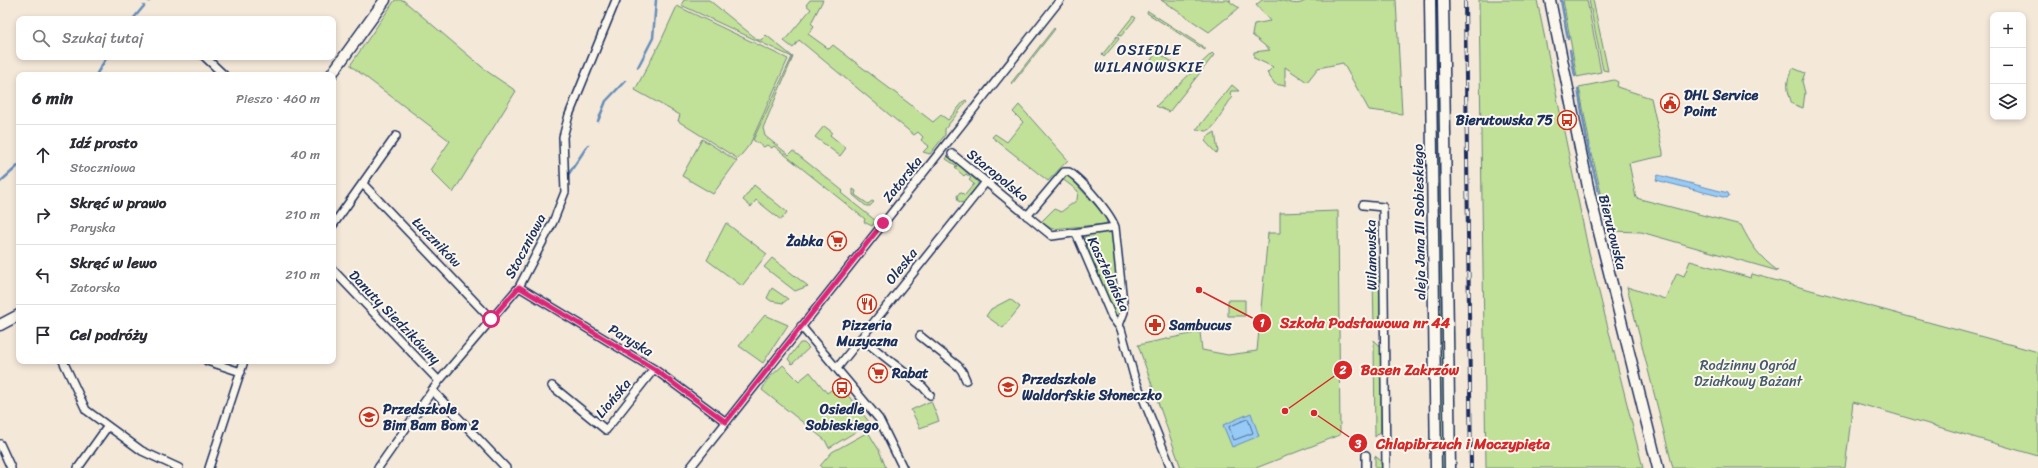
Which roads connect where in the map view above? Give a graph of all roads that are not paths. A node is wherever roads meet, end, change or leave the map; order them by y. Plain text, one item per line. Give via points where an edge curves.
1 (385, 0) edge
2 (616, 0) edge
3 (1060, 0) edge
4 (1430, 0) edge
5 (1443, 0) edge
6 (1550, 0) edge
7 (208, 60) edge
8 (221, 72) edge
9 (333, 72) edge
10 (396, 136) dead end
11 (952, 154) dead end
12 (986, 182) junction
13 (363, 184) junction
14 (1363, 205) dead end
15 (1027, 216) junction
16 (336, 221) edge
17 (1115, 227) junction
18 (1076, 233) junction
19 (1052, 236) joint
20 (336, 273) edge
21 (519, 287) junction
22 (16, 317) edge
23 (491, 319) junction
24 (0, 325) edge
25 (1119, 325) junction
26 (801, 326) junction
27 (920, 336) dead end
28 (861, 338) junction
29 (64, 364) edge
30 (216, 364) edge
31 (243, 364) edge
32 (838, 367) junction
33 (654, 369) junction
34 (241, 372) junction
35 (966, 380) dead end
36 (439, 381) junction
37 (552, 386) dead end
38 (432, 390) junction
39 (930, 395) dead end
40 (726, 422) junction
41 (108, 426) junction
42 (0, 444) edge
43 (1366, 455) dead end
44 (11, 468) edge
45 (78, 468) edge
46 (179, 468) edge
47 (209, 468) edge
48 (378, 468) edge
49 (506, 468) edge
50 (690, 468) edge
51 (903, 468) edge
52 (1171, 468) edge
53 (1366, 468) edge
54 (1386, 468) edge
55 (1436, 468) edge
56 (1450, 468) edge
57 (1658, 468) edge

1 - 9 main road
2 - 21 street, Stoczniowa via 569,115 563,137 565,187 561,204
3 - 26 street, Zatorska
4 - 55 main road, aleja Jana III Sobieskiego
5 - 56 main road, aleja Jana III Sobieskiego
6 - 57 main road, Bierutowska via 1589,192
7 - 8 street
10 - 13 street
11 - 12 street, Staropolska
12 - 15 street, Staropolska
12 - 28 street, Oleska
13 - 16 street
13 - 23 street, Łuczników
14 - 54 street, Wilanowska via 1383,207
15 - 17 street, Staropolska via 1057,178 1064,172 1069,172 1086,188
15 - 19 street, Staropolska
17 - 18 street, Kasztelańska
17 - 25 street, Kasztelańska via 1124,312
18 - 19 street, Kasztelańska
18 - 25 street, Kasztelańska via 1112,317
20 - 36 street, Danuty Siedzikówny
21 - 23 street, Stoczniowa
21 - 33 street, Paryska
22 - 24 main road
23 - 36 street, Stoczniowa
25 - 52 street, Kasztelańska via 1134,376
26 - 32 street
26 - 40 street, Zatorska
27 - 35 street via 958,366
28 - 32 street, Oleska
28 - 39 street
29 - 41 street via 86,410
30 - 34 street
31 - 34 street
32 - 51 street via 879,419
33 - 37 street, Liońska via 606,430
33 - 40 street, Paryska
34 - 47 street
36 - 38 street, Stoczniowa
38 - 48 street, Stoczniowa
38 - 49 street
40 - 50 street, Zatorska
41 - 45 street
41 - 46 street via 142,451
42 - 44 street
43 - 53 street

